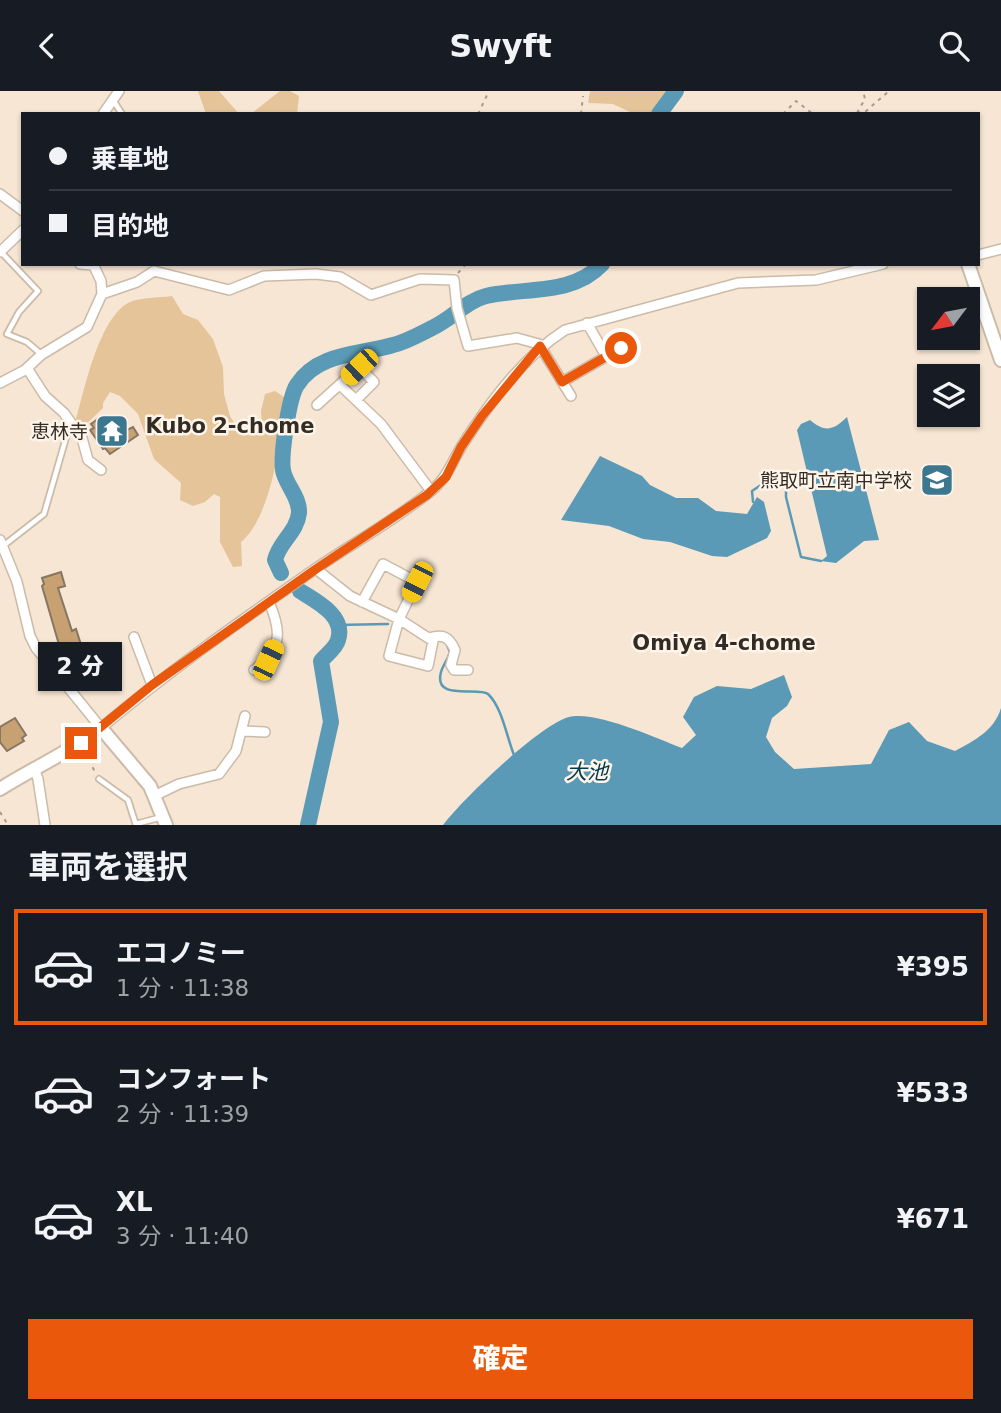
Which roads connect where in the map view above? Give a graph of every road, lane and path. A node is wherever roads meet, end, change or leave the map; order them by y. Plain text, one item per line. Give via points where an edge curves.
1 (119, 91) edge
2 (489, 91) edge
3 (863, 91) edge
4 (889, 91) edge
5 (583, 96) dead end
6 (113, 100) junction
7 (104, 112) edge
8 (121, 112) edge
9 (479, 112) edge
10 (581, 112) edge
11 (785, 112) edge
12 (810, 112) edge
13 (858, 112) edge
14 (865, 112) edge
15 (0, 194) edge
16 (21, 210) edge
17 (21, 232) edge
18 (1001, 249) edge
19 (0, 252) edge
20 (980, 254) edge
21 (94, 266) edge
22 (464, 266) edge
23 (875, 266) edge
24 (969, 266) edge
25 (454, 280) junction
26 (102, 294) junction
27 (587, 323) junction
28 (541, 345) junction
29 (621, 348) dead end
30 (41, 355) junction
31 (607, 356) junction
32 (1001, 360) edge
33 (27, 368) junction
34 (562, 382) junction
35 (0, 383) edge
36 (340, 385) junction
37 (571, 396) dead end
38 (355, 400) junction
39 (317, 405) dead end
40 (71, 421) junction
41 (102, 470) dead end
42 (431, 491) junction
43 (2, 547) edge
44 (316, 569) junction
45 (362, 601) junction
46 (269, 602) junction
47 (399, 619) junction
48 (134, 637) dead end
49 (429, 638) junction
50 (254, 670) dead end
51 (468, 670) dead end
52 (152, 685) junction
53 (245, 716) dead end
54 (101, 728) junction
55 (242, 731) junction
56 (265, 733) dead end
57 (81, 743) junction
58 (33, 768) junction
59 (99, 779) joint
60 (0, 789) edge
61 (156, 795) junction
62 (0, 812) edge
63 (164, 821) edge
64 (8, 825) edge
65 (44, 825) edge
66 (136, 825) edge

1 - 6 street
2 - 9 path
3 - 13 path via 865,99
4 - 14 path
5 - 10 path
6 - 7 street
6 - 8 lane
11 - 12 path via 796,101
15 - 16 street
17 - 19 street
18 - 20 street
19 - 30 lane via 38,292 19,311 7,334 27,342
21 - 26 street
22 - 25 path
23 - 27 street via 816,280 738,283
24 - 32 street
25 - 26 street via 420,279 371,295 340,277 316,274 264,276 229,290 153,271
25 - 28 street via 468,346 517,338
26 - 30 street via 87,327
27 - 28 street
27 - 31 street
28 - 34 street
28 - 42 street via 482,416 446,477
29 - 31 street
30 - 33 street
31 - 34 street
33 - 35 street
33 - 40 street via 45,396
34 - 37 street
36 - 38 street
36 - 38 street via 359,367 374,382
36 - 39 street
38 - 42 street via 381,424
40 - 41 street via 82,437 88,460
40 - 43 lane via 44,514
42 - 44 street
43 - 54 street via 36,648
44 - 45 street
44 - 46 street
45 - 47 street
45 - 47 street via 383,564 417,582
46 - 50 street via 279,636 268,660
46 - 52 street
47 - 49 street
47 - 49 street via 389,656 428,666 433,641
48 - 52 street
49 - 51 street via 446,637 455,650 454,670
52 - 54 street
53 - 55 street
54 - 57 street
54 - 61 street
55 - 56 street
55 - 61 street via 236,751 219,774
57 - 58 street
57 - 59 path
58 - 60 street
58 - 65 street
59 - 66 lane via 128,800
61 - 63 street
62 - 64 path
63 - 66 lane

